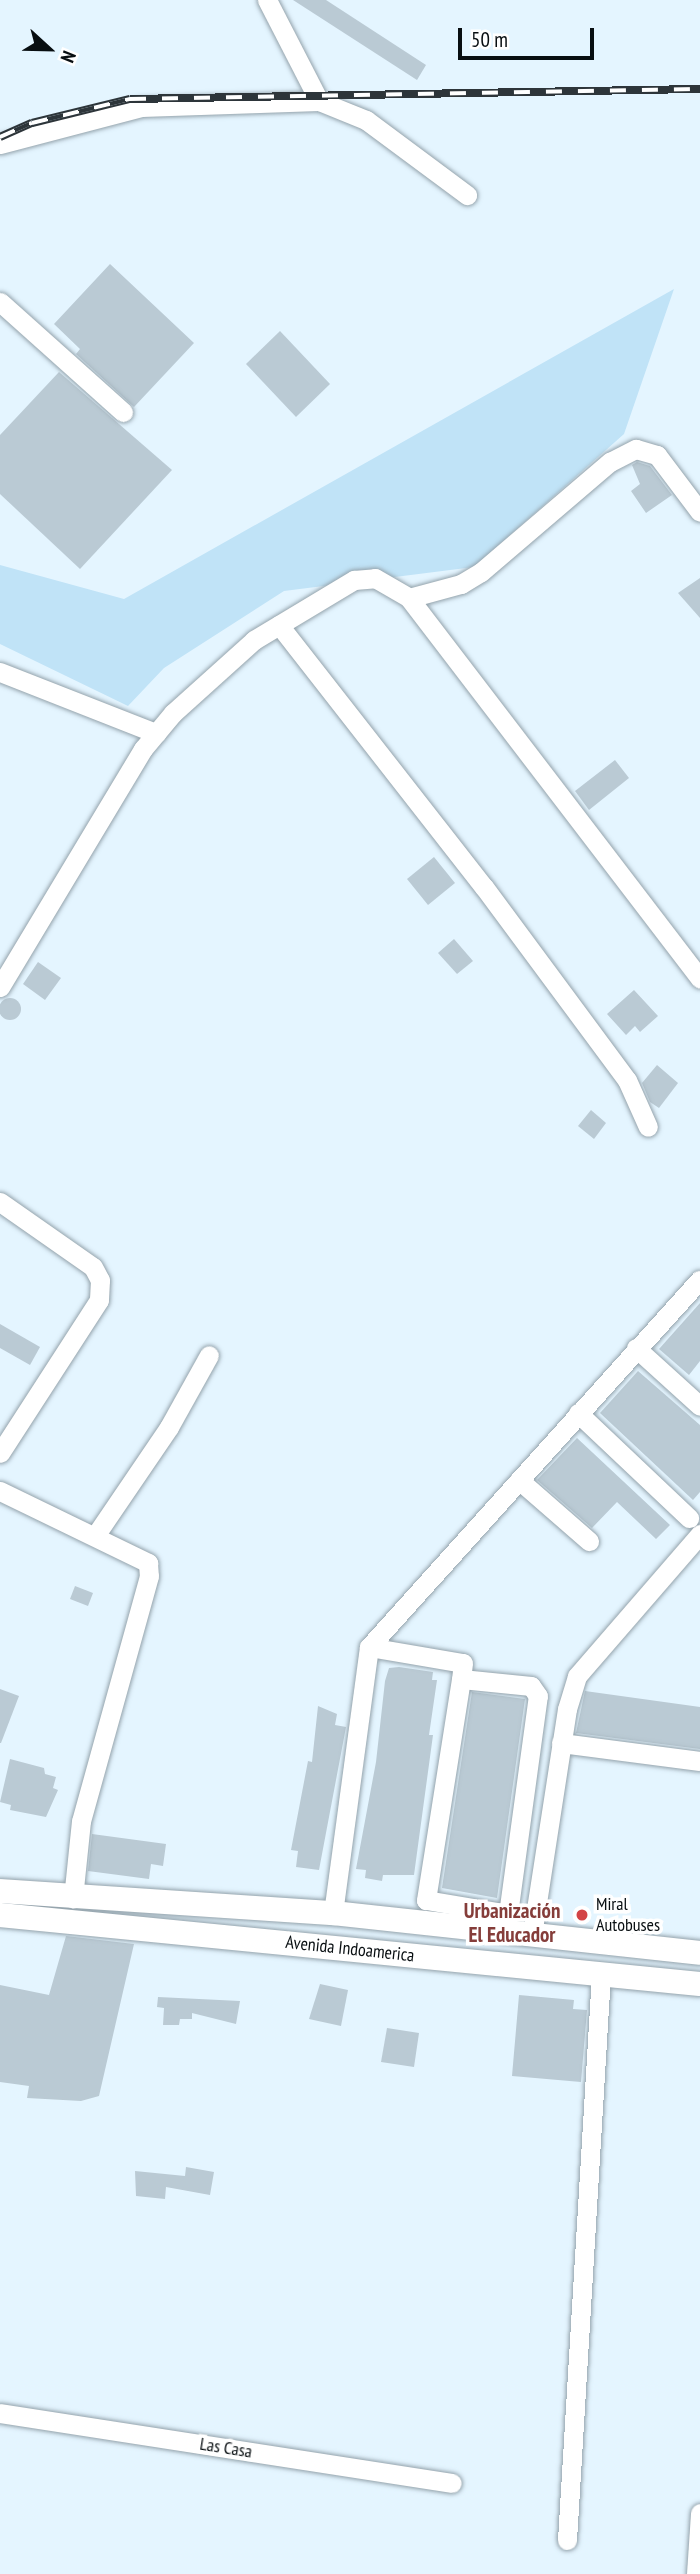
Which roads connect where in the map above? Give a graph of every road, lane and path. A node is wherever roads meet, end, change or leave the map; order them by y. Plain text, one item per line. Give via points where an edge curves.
1 (267, 0) edge
2 (319, 101) junction
3 (0, 144) edge
4 (467, 195) dead end
5 (0, 302) edge
6 (123, 412) dead end
7 (700, 512) edge
8 (410, 598) junction
9 (279, 625) junction
10 (0, 672) edge
11 (156, 733) junction
12 (700, 979) edge
13 (0, 986) edge
14 (648, 1127) dead end
15 (0, 1202) edge
16 (699, 1282) edge
17 (636, 1348) junction
18 (209, 1355) dead end
19 (700, 1406) edge
20 (578, 1413) junction
21 (0, 1452) edge
22 (519, 1480) junction
23 (0, 1491) edge
24 (694, 1526) edge
25 (94, 1536) junction
26 (589, 1541) dead end
27 (369, 1647) junction
28 (461, 1679) junction
29 (562, 1743) junction
30 (700, 1761) edge
31 (0, 1891) edge
32 (73, 1899) junction
33 (333, 1913) junction
34 (0, 1915) edge
35 (532, 1935) junction
36 (700, 1953) edge
37 (601, 1974) junction
38 (700, 1984) edge
39 (0, 2413) edge
40 (452, 2483) dead end
41 (700, 2513) edge
42 (567, 2540) dead end
43 (696, 2574) edge

1 - 2 street
2 - 3 street via 141,107
2 - 4 street via 366,120
5 - 6 street
7 - 8 street via 657,455 636,449 610,462 481,572 461,584
8 - 9 street via 375,578 354,580
8 - 12 street
9 - 11 street via 254,640
9 - 14 street via 619,1069
10 - 11 street
11 - 13 street
15 - 21 street via 93,1267 100,1280 99,1300
16 - 17 street
17 - 19 street
17 - 20 street
18 - 25 street via 169,1427
20 - 22 street
20 - 24 street
22 - 26 street
22 - 27 street
23 - 25 street
24 - 29 street via 582,1667 569,1697
25 - 32 street via 139,1555 148,1563 149,1576 81,1821
27 - 28 street via 463,1662
27 - 33 street
28 - 28 street via 426,1900 508,1914 538,1696 531,1686
29 - 30 street
29 - 35 street
31 - 32 main road, Avenida Indoamerica
32 - 33 main road, Avenida Indoamerica
33 - 35 main road, Avenida Indoamerica
34 - 37 main road, Avenida Indoamerica
35 - 36 main road, Avenida Indoamerica
37 - 38 main road, Avenida Indoamerica
37 - 42 street
39 - 40 street, Las Casa
41 - 43 street

